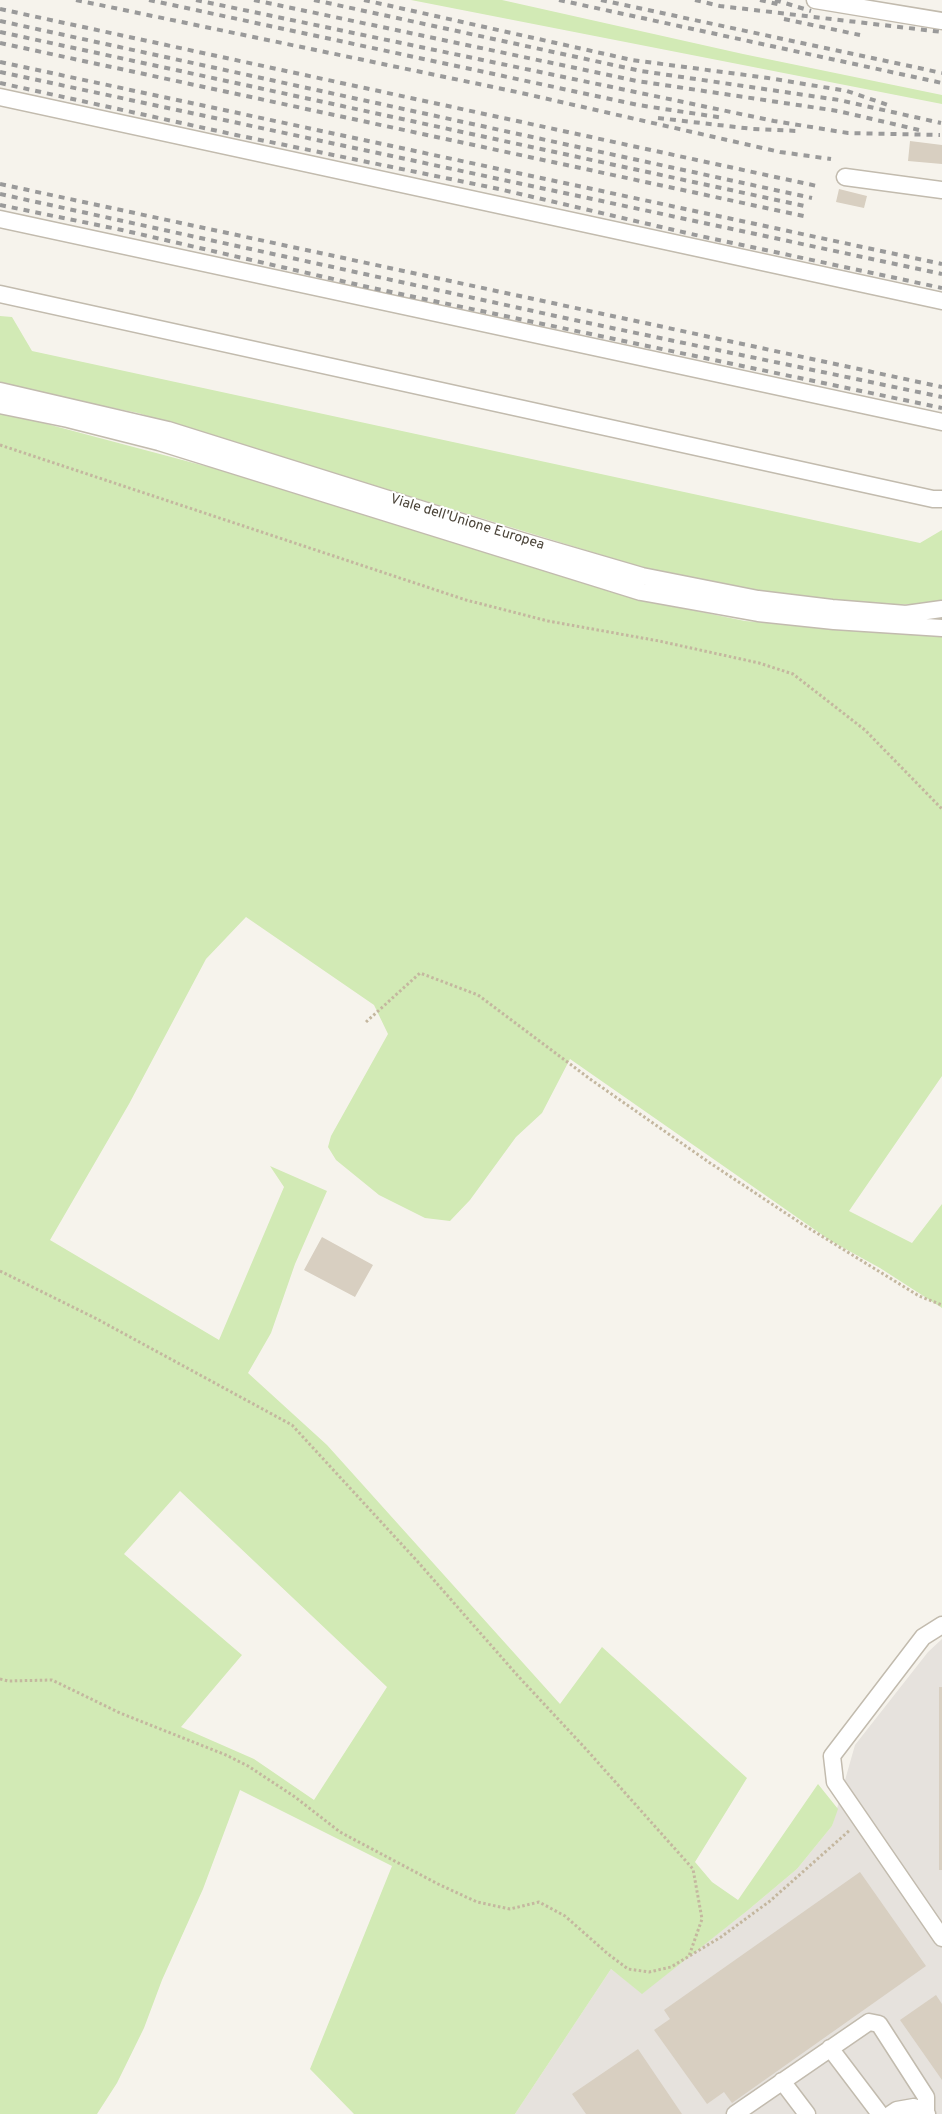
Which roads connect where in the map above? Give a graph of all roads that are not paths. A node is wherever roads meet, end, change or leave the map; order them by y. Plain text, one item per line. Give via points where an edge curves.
1 (815, 0) edge
2 (942, 21) edge
3 (0, 97) edge
4 (845, 177) dead end
5 (942, 190) edge
6 (0, 219) edge
7 (0, 294) edge
8 (942, 300) edge
9 (0, 390) edge
10 (0, 405) edge
11 (942, 422) edge
12 (942, 499) edge
13 (942, 609) edge
14 (942, 628) edge
15 (942, 1625) edge
16 (942, 1938) edge
17 (830, 2048) junction
18 (782, 2082) junction
19 (735, 2114) edge
20 (807, 2114) edge
21 (880, 2114) edge
22 (891, 2114) edge
23 (926, 2114) edge

1 - 2 street
3 - 8 street
4 - 5 street
6 - 11 street
7 - 12 street
9 - 13 street, Viale dell'Unione Europea via 168,430 642,576 758,599 832,608 906,614
10 - 14 street, Viale dell'Unione Europea via 159,442 641,592 758,613
15 - 16 street via 923,1637 832,1756 835,1782
17 - 18 street
17 - 21 street
17 - 23 street via 869,2022 879,2024 926,2096
18 - 19 street
18 - 20 street
22 - 23 street via 914,2107

